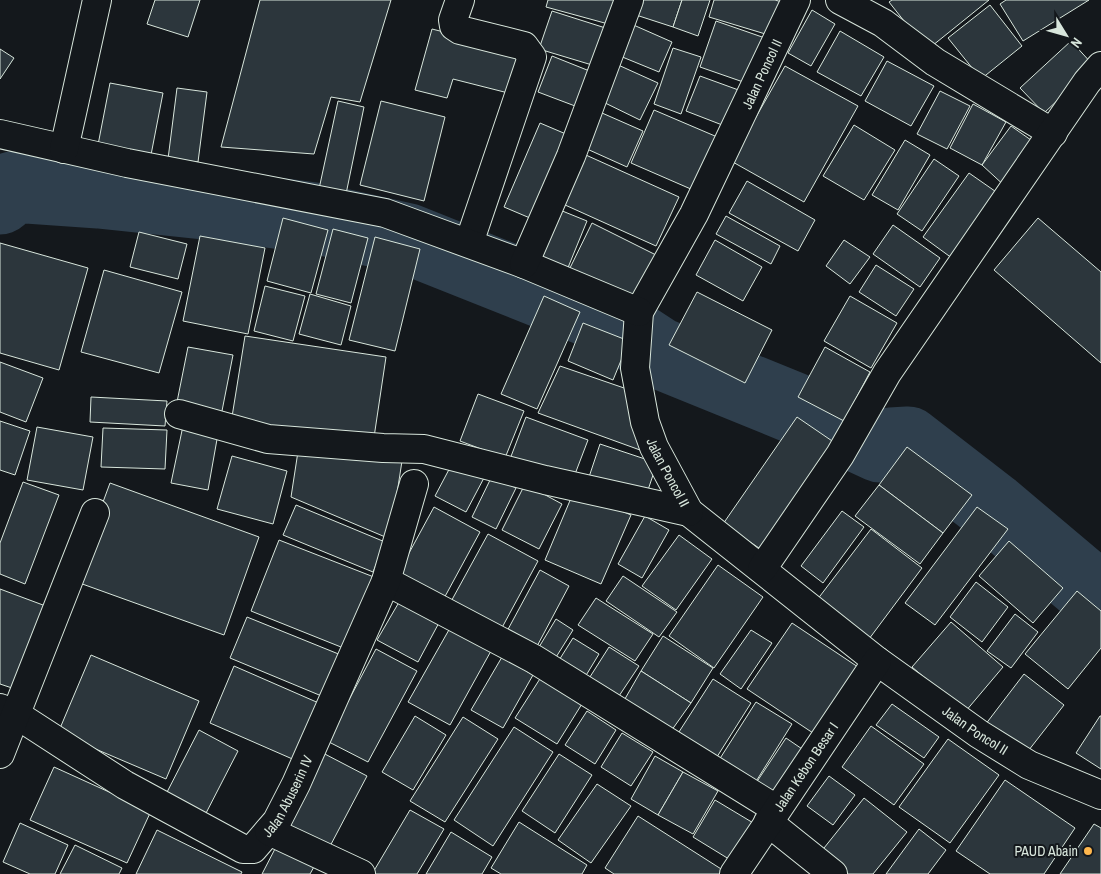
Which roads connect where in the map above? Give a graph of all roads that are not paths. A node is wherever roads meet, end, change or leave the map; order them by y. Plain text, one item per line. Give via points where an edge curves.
1 (97, 0) edge
2 (460, 0) edge
3 (629, 0) edge
4 (796, 0) edge
5 (840, 0) edge
6 (1101, 66) edge
7 (1053, 133) junction
8 (0, 134) edge
9 (64, 149) junction
10 (469, 243) junction
11 (524, 264) junction
12 (638, 316) junction
13 (179, 414) dead end
14 (414, 484) dead end
15 (689, 512) junction
16 (95, 513) dead end
17 (762, 569) junction
18 (386, 581) junction
19 (877, 660) junction
20 (8, 711) edge
21 (0, 754) edge
22 (1101, 795) edge
23 (772, 816) junction
24 (270, 831) junction
25 (361, 874) edge
26 (734, 874) edge
27 (833, 874) edge

1 - 9 street
2 - 10 street via 454,26 524,46 532,57
3 - 11 street via 571,156
4 - 12 street, Jalan Poncol II via 694,214
5 - 7 street via 883,23 936,62
6 - 7 street via 1086,82
7 - 17 street via 886,373 840,455
8 - 9 street
9 - 10 street via 385,213
10 - 11 street
11 - 12 street
12 - 15 street, Jalan Poncol II via 634,368 645,422 654,447
13 - 15 street via 268,439 424,449
14 - 18 street, Jalan Abuserin IV
15 - 17 street, Jalan Poncol II
16 - 20 street
17 - 19 street, Jalan Poncol II
18 - 23 street via 534,659
18 - 24 street, Jalan Abuserin IV via 296,784
19 - 22 street, Jalan Poncol II via 979,734 1029,765
19 - 23 street, Jalan Kebon Besar I
20 - 21 street
20 - 24 street, Jalan Abuserin IV via 125,785 243,849 253,849
23 - 26 street, Jalan Kebon Besar I
23 - 27 street
24 - 25 street

